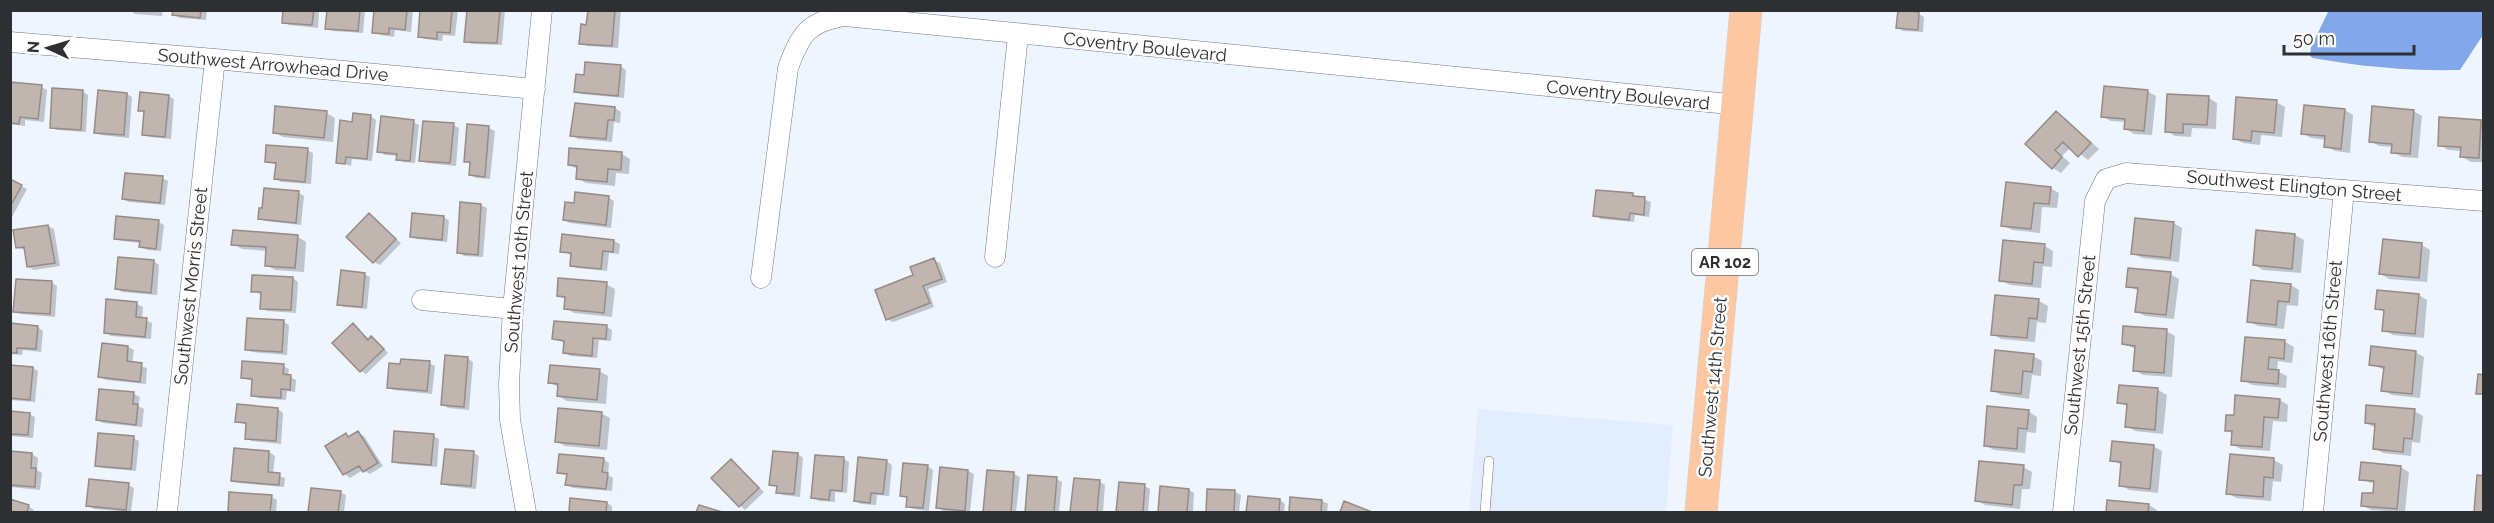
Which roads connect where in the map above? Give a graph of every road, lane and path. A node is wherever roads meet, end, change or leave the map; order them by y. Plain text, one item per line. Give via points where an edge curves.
1 (542, 10) edge
2 (1746, 10) edge
3 (1018, 35) junction
4 (10, 42) edge
5 (216, 59) junction
6 (535, 89) junction
7 (1739, 105) junction
8 (2106, 179) joint
9 (2344, 190) junction
10 (2484, 201) edge
11 (995, 257) dead end
12 (761, 278) dead end
13 (422, 300) dead end
14 (513, 309) junction
15 (1489, 461) dead end
16 (167, 513) edge
17 (526, 513) edge
18 (1485, 513) edge
19 (1701, 513) edge
20 (2063, 513) edge
21 (2313, 513) edge

1 - 6 street, Southwest 10th Street
2 - 7 main road, Southwest 14th Street / AR 102
3 - 7 street, Coventry Boulevard
3 - 11 street
3 - 12 street, Coventry Boulevard via 845,16 825,19 811,28 797,43 788,68
4 - 5 street, Southwest Arrowhead Drive
5 - 6 street, Southwest Arrowhead Drive
5 - 16 street, Southwest Morris Street
6 - 14 street, Southwest 10th Street
7 - 19 main road, Southwest 14th Street / AR 102
8 - 9 street, Southwest Elington Street via 2126,172
8 - 20 street, Southwest 15th Street via 2095,201
9 - 10 street, Southwest Elington Street
9 - 21 street, Southwest 16th Street
13 - 14 street
14 - 17 street, Southwest 10th Street via 510,420
15 - 18 lane

